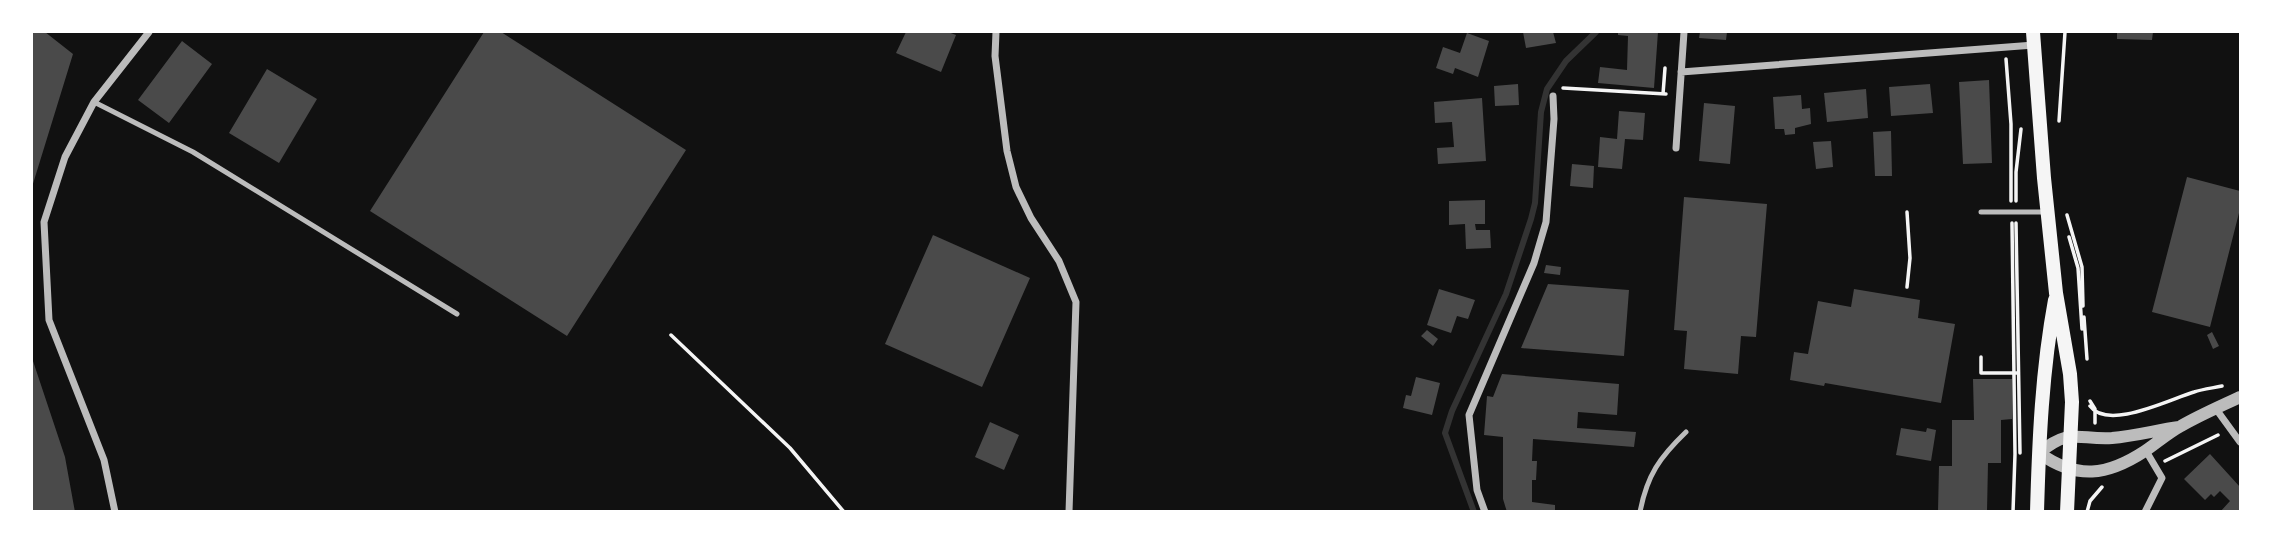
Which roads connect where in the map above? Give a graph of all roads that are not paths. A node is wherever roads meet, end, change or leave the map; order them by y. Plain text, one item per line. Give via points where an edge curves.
1 (149, 32) edge
2 (996, 32) edge
3 (1684, 32) edge
4 (2034, 38) edge
5 (1681, 72) junction
6 (1553, 96) road end
7 (94, 102) junction
8 (1676, 148) dead end
9 (1981, 212) dead end
10 (2048, 212) junction
11 (2056, 293) junction
12 (457, 314) dead end
13 (2241, 397) edge
14 (2216, 409) junction
15 (2179, 427) junction
16 (1686, 432) dead end
17 (2071, 436) junction
18 (2241, 442) edge
19 (2146, 451) junction
20 (2039, 453) junction
21 (2070, 470) junction
22 (115, 512) edge
23 (1069, 512) edge
24 (1485, 512) edge
25 (1640, 512) edge
26 (2037, 512) edge
27 (2067, 512) edge
28 (2145, 512) edge

1 - 7 street
2 - 23 street via 1007,151 1016,187 1059,261 1076,302
3 - 5 street
4 - 5 street via 2005,47
4 - 10 main road
5 - 8 street
6 - 24 street via 1546,222 1534,263 1469,415 1477,490
7 - 12 lane via 193,152
7 - 22 street via 65,158 44,222 49,320 104,460
9 - 10 lane
10 - 11 main road
11 - 17 main road via 2070,374
11 - 20 main road
13 - 14 street
14 - 15 street
14 - 18 street
15 - 17 street via 2112,438
15 - 19 street
16 - 25 lane via 1662,456 1644,488
17 - 20 street via 2055,440
17 - 21 main road
19 - 21 street via 2101,471
19 - 28 street via 2162,478
20 - 21 street
20 - 26 main road
21 - 27 main road

